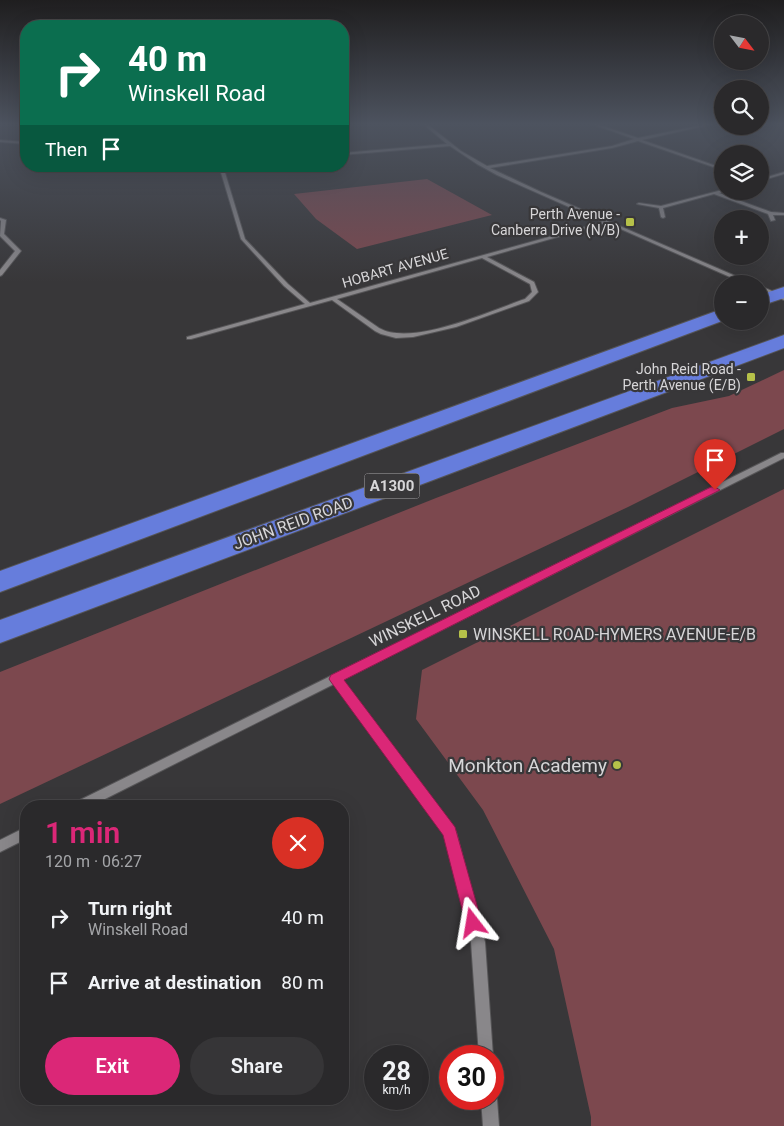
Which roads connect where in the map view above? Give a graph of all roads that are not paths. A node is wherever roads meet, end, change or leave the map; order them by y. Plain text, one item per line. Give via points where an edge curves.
1 (224, 177) edge
2 (509, 177) edge
3 (714, 193) edge
4 (734, 200) edge
5 (639, 204) dead end
6 (661, 208) junction
7 (770, 213) junction
8 (784, 214) edge
9 (663, 217) dead end
10 (0, 219) edge
11 (773, 220) dead end
12 (607, 222) junction
13 (482, 256) junction
14 (0, 274) edge
15 (729, 275) edge
16 (333, 298) junction
17 (310, 305) junction
18 (714, 318) edge
19 (189, 338) dead end
20 (784, 341) edge
21 (784, 455) edge
22 (0, 582) edge
23 (0, 632) edge
24 (336, 679) junction
25 (92, 800) edge
26 (20, 836) edge
27 (0, 846) edge
28 (485, 1045) edge
29 (491, 1110) edge
30 (492, 1126) edge

1 - 17 street via 243,239 286,285
2 - 12 street
3 - 6 street
4 - 7 street
5 - 6 street
6 - 9 street
7 - 8 street
7 - 11 street
10 - 14 street via 4,220 1,234 18,251
12 - 13 street, HOBART AVENUE
12 - 15 street
13 - 16 street, HOBART AVENUE
13 - 16 street, HOBART AVENUE via 532,283 536,292 527,300 423,335 402,337 384,334
16 - 17 street
17 - 19 street
18 - 22 highway, A1300
20 - 23 highway, JOHN REID ROAD / A1300
21 - 24 street, WINSKELL ROAD
24 - 25 street, WINSKELL ROAD
24 - 28 street via 450,832 478,942
26 - 27 street
29 - 30 street

